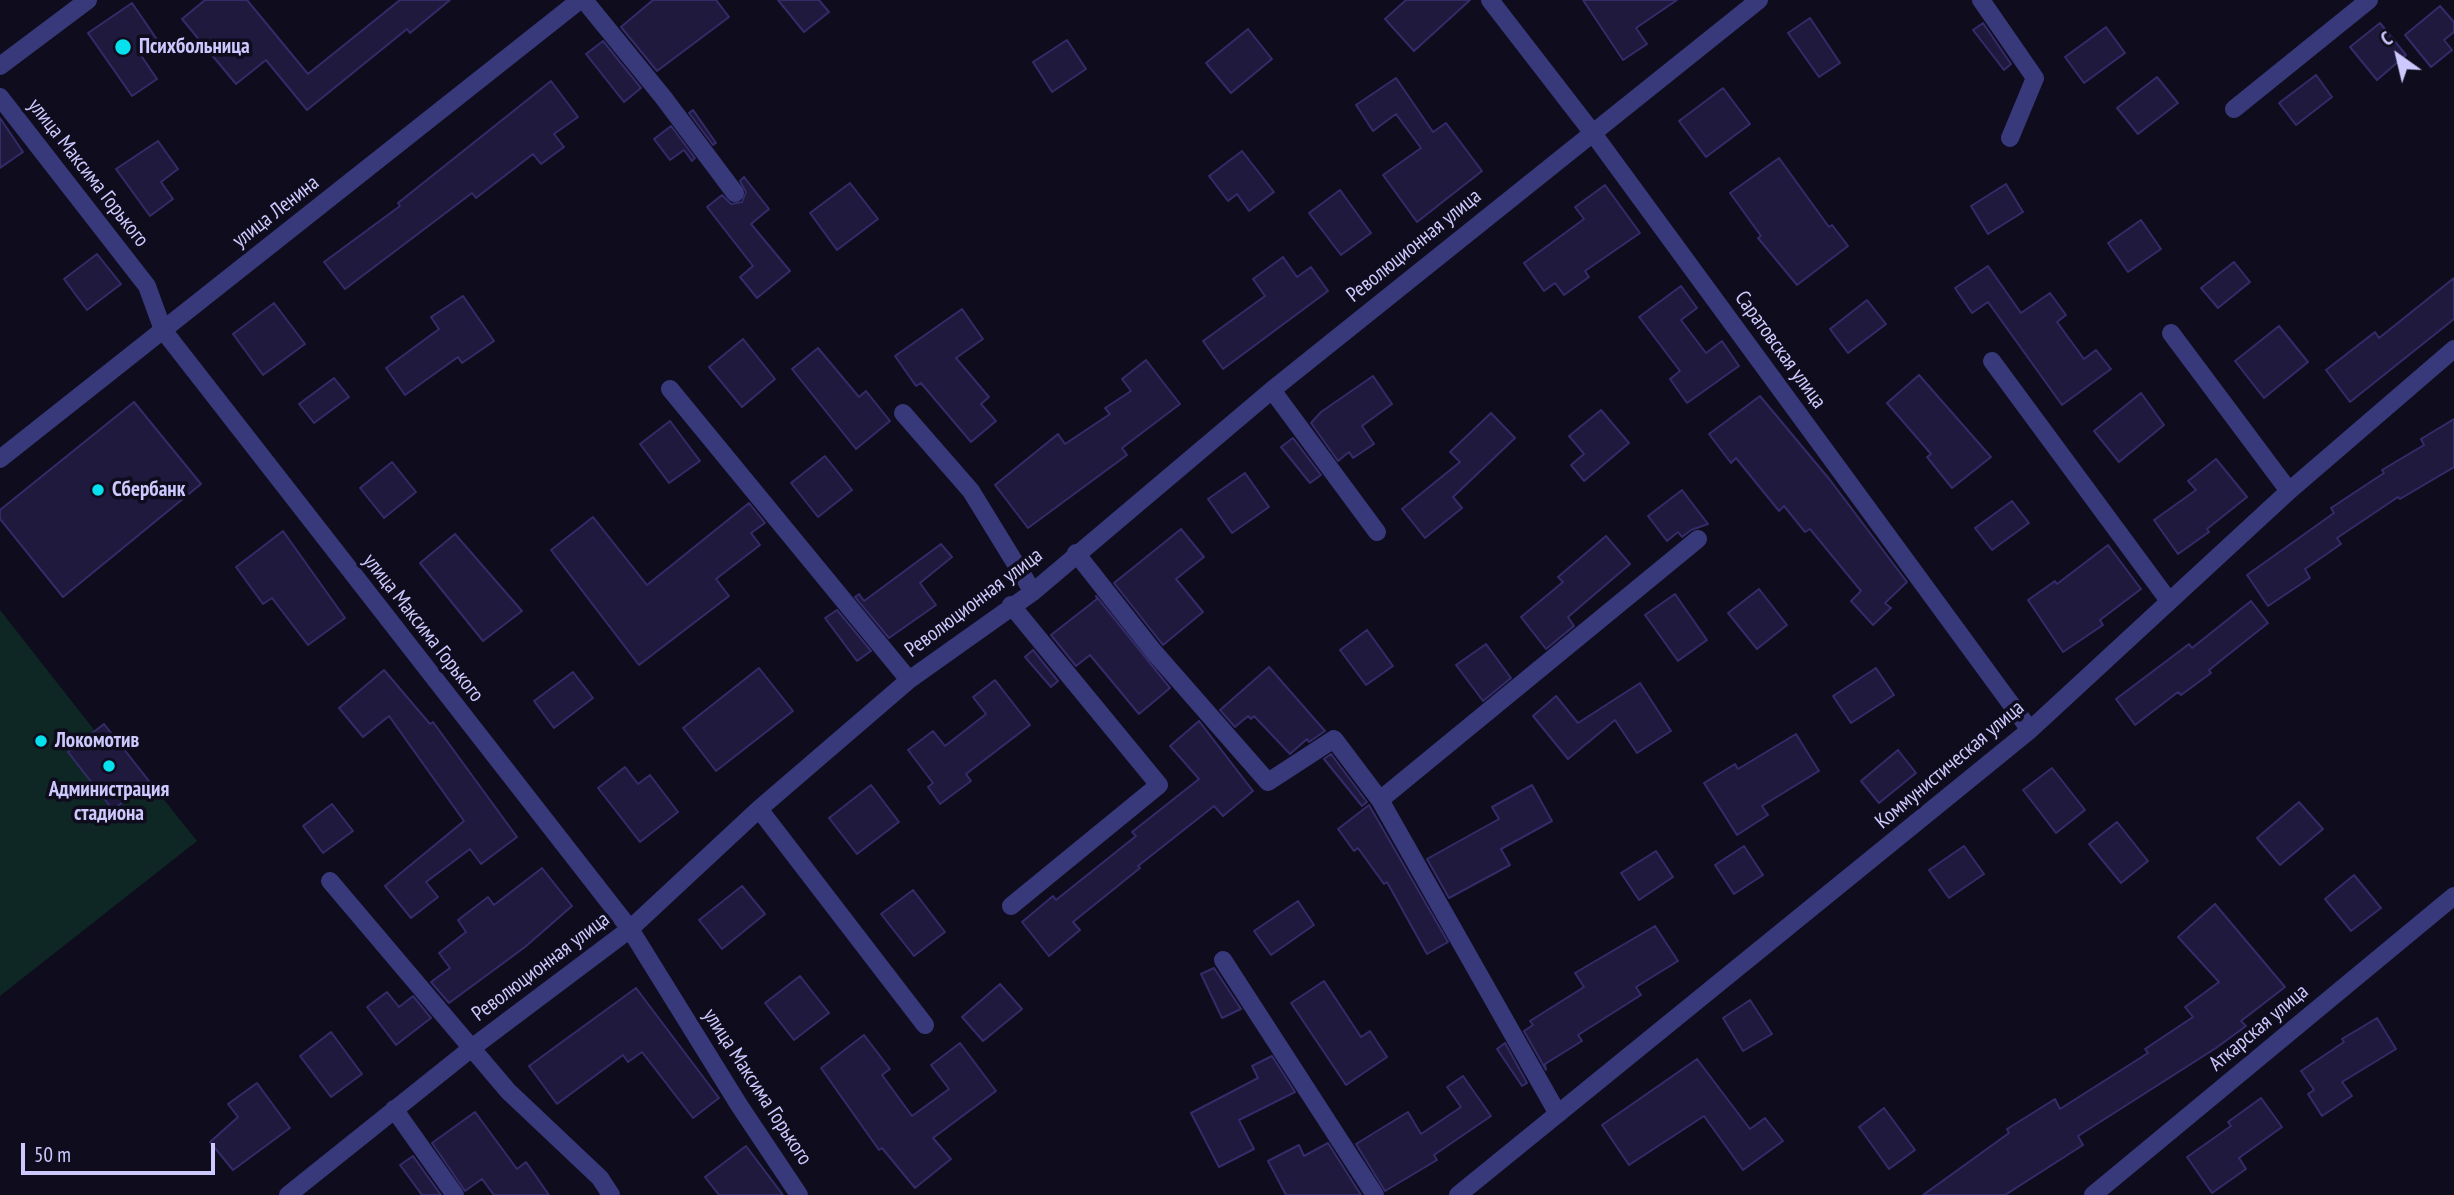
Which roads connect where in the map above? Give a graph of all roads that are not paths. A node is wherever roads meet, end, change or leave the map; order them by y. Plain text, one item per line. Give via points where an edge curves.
1 (88, 0) edge
2 (582, 0) edge
3 (1490, 0) edge
4 (1759, 0) edge
5 (1981, 0) edge
6 (2369, 0) edge
7 (0, 66) edge
8 (0, 97) edge
9 (2234, 109) dead end
10 (1592, 132) junction
11 (2010, 138) dead end
12 (735, 193) dead end
13 (163, 330) junction
14 (2171, 333) dead end
15 (2454, 349) edge
16 (1992, 361) dead end
17 (670, 389) dead end
18 (1272, 390) junction
19 (903, 413) dead end
20 (0, 459) edge
21 (2288, 491) junction
22 (1377, 532) dead end
23 (1698, 539) dead end
24 (1076, 553) junction
25 (1033, 592) junction
26 (2169, 601) junction
27 (1012, 605) junction
28 (909, 680) junction
29 (2030, 730) junction
30 (1380, 800) junction
31 (759, 809) junction
32 (330, 881) dead end
33 (2454, 896) edge
34 (1011, 906) dead end
35 (630, 929) junction
36 (1223, 960) dead end
37 (925, 1025) dead end
38 (473, 1047) junction
39 (394, 1109) junction
40 (1558, 1114) junction
41 (288, 1195) edge
42 (456, 1195) edge
43 (611, 1195) edge
44 (799, 1195) edge
45 (1375, 1195) edge
46 (1458, 1195) edge
47 (2093, 1195) edge

1 - 7 street
2 - 12 street
2 - 13 street, улица Ленина
3 - 10 street, Саратовская улица
4 - 10 street, Революционная улица
5 - 11 street via 2035,79
6 - 9 street
8 - 13 street, улица Максима Горького via 147,286
10 - 18 street, Революционная улица
10 - 29 street, Саратовская улица
13 - 20 street, улица Ленина
13 - 35 street, улица Максима Горького
14 - 21 street
15 - 21 street, Коммунистическая улица
16 - 26 street
17 - 28 street
18 - 22 street
18 - 24 street, Революционная улица
19 - 25 street via 971,491
21 - 26 street, Коммунистическая улица
23 - 30 street
24 - 25 street, Революционная улица
24 - 30 street via 1154,652 1268,782 1335,739
25 - 27 street, Революционная улица
26 - 29 street, Коммунистическая улица
27 - 28 street, Революционная улица
27 - 34 street via 1159,785
28 - 31 street, Революционная улица
29 - 40 street, Коммунистическая улица
30 - 40 street
31 - 35 street, Революционная улица
31 - 37 street
32 - 38 street
33 - 47 street, Аткарская улица
35 - 38 street, Революционная улица
35 - 44 street, улица Максима Горького
36 - 45 street
38 - 39 street, Революционная улица
38 - 43 street via 508,1091 600,1178
39 - 41 street, Революционная улица
39 - 42 street
40 - 46 street, Коммунистическая улица

